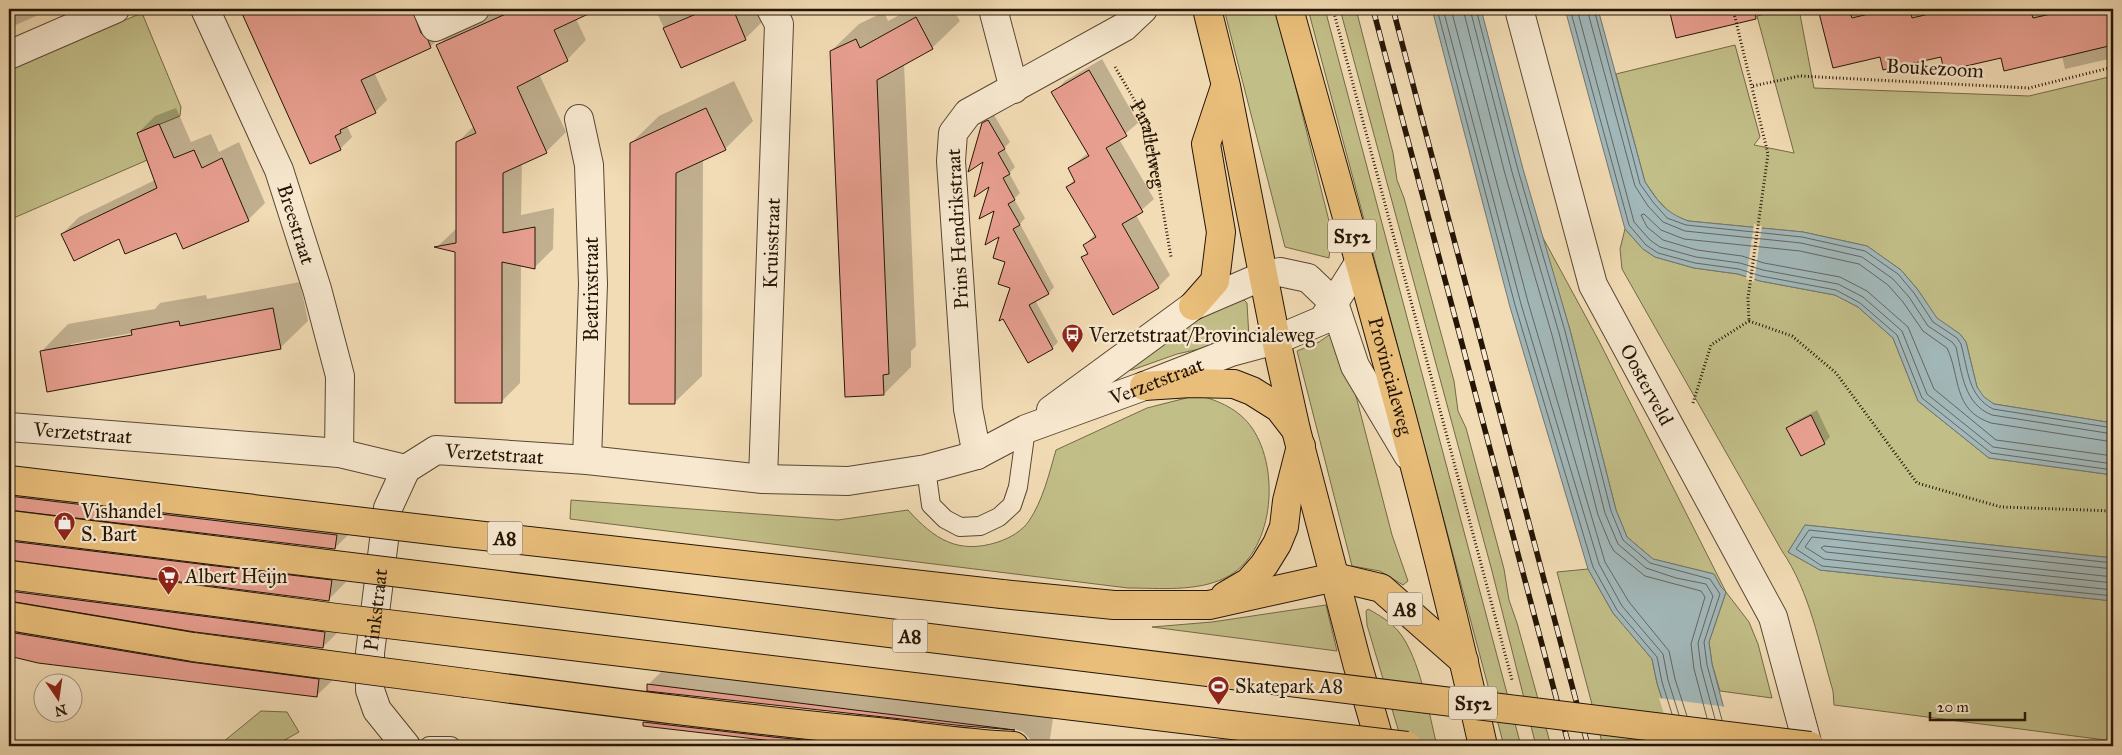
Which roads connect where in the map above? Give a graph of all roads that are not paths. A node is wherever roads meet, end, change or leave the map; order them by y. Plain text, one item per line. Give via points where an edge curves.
1 (115, 9) edge
2 (205, 9) edge
3 (427, 9) edge
4 (475, 9) edge
5 (771, 9) edge
6 (993, 9) edge
7 (1143, 9) edge
8 (1207, 9) edge
9 (1289, 9) edge
10 (1519, 9) edge
11 (9, 55) edge
12 (1226, 86) junction
13 (1014, 89) junction
14 (580, 119) dead end
15 (1359, 262) junction
16 (1263, 276) junction
17 (1334, 304) junction
18 (1193, 306) junction
19 (1276, 340) junction
20 (1144, 386) junction
21 (9, 427) edge
22 (1026, 429) junction
23 (1299, 438) junction
24 (339, 453) junction
25 (977, 455) junction
26 (587, 460) junction
27 (1412, 463) junction
28 (406, 469) junction
29 (926, 469) junction
30 (763, 479) junction
31 (9, 480) edge
32 (9, 525) edge
33 (9, 575) edge
34 (1335, 577) junction
35 (1209, 605) junction
36 (9, 616) edge
37 (1464, 661) junction
38 (974, 745) edge
39 (406, 746) edge
40 (429, 746) edge
41 (451, 746) edge
42 (1014, 746) edge
43 (1381, 746) edge
44 (1406, 746) edge
45 (1483, 746) edge
46 (1810, 746) edge

1 - 11 street
2 - 24 street, Breestraat via 279,170 316,289 340,376
3 - 4 street via 435,27
5 - 30 street, Kruisstraat via 779,24
6 - 13 street
7 - 13 street via 1124,26
8 - 12 main road
9 - 15 main road, Provincialeweg / S152
10 - 46 street, Oosterveld via 1593,285 1773,617
12 - 16 main road
12 - 18 main road via 1206,144 1221,232 1214,281
13 - 25 street, Prins Hendrikstraat via 968,113 954,133 951,160 968,399
14 - 26 street, Beatrixstraat via 589,165 593,284
15 - 17 street, Verzetstraat
15 - 27 main road, Provincialeweg / S152
16 - 17 street, Verzetstraat via 1280,272 1308,278
16 - 18 street, Verzetstraat
16 - 19 main road
17 - 19 street, Verzetstraat via 1323,320
17 - 27 street, Verzetstraat via 1355,366
18 - 22 street, Verzetstraat
19 - 20 street, Verzetstraat via 1232,352
19 - 23 main road
20 - 22 street, Verzetstraat
20 - 23 main road via 1234,384 1279,408
21 - 24 street, Verzetstraat
22 - 25 street, Verzetstraat
22 - 29 lane via 1018,487 1012,505 999,517 980,526 960,527 945,519 931,505
23 - 34 main road
23 - 35 main road, A8 via 1284,526 1272,554 1249,582
24 - 28 street, Verzetstraat
25 - 29 street, Verzetstraat
26 - 28 street, Verzetstraat via 436,450
26 - 30 street, Verzetstraat
27 - 37 main road, Provincialeweg / S152
28 - 39 street, Pinkstraat via 388,508 370,653 370,690 377,710
29 - 30 street, Verzetstraat via 848,481
31 - 35 main road, A8, bridge via 1012,595 1114,605
32 - 46 main road, A8, bridge
33 - 44 main road, bridge via 337,618
34 - 35 main road, A8
34 - 37 main road, A8 via 1380,588
34 - 43 main road
36 - 38 main road, bridge via 193,648
37 - 45 main road, Provincialeweg / S152
38 - 42 main road
40 - 41 lane

